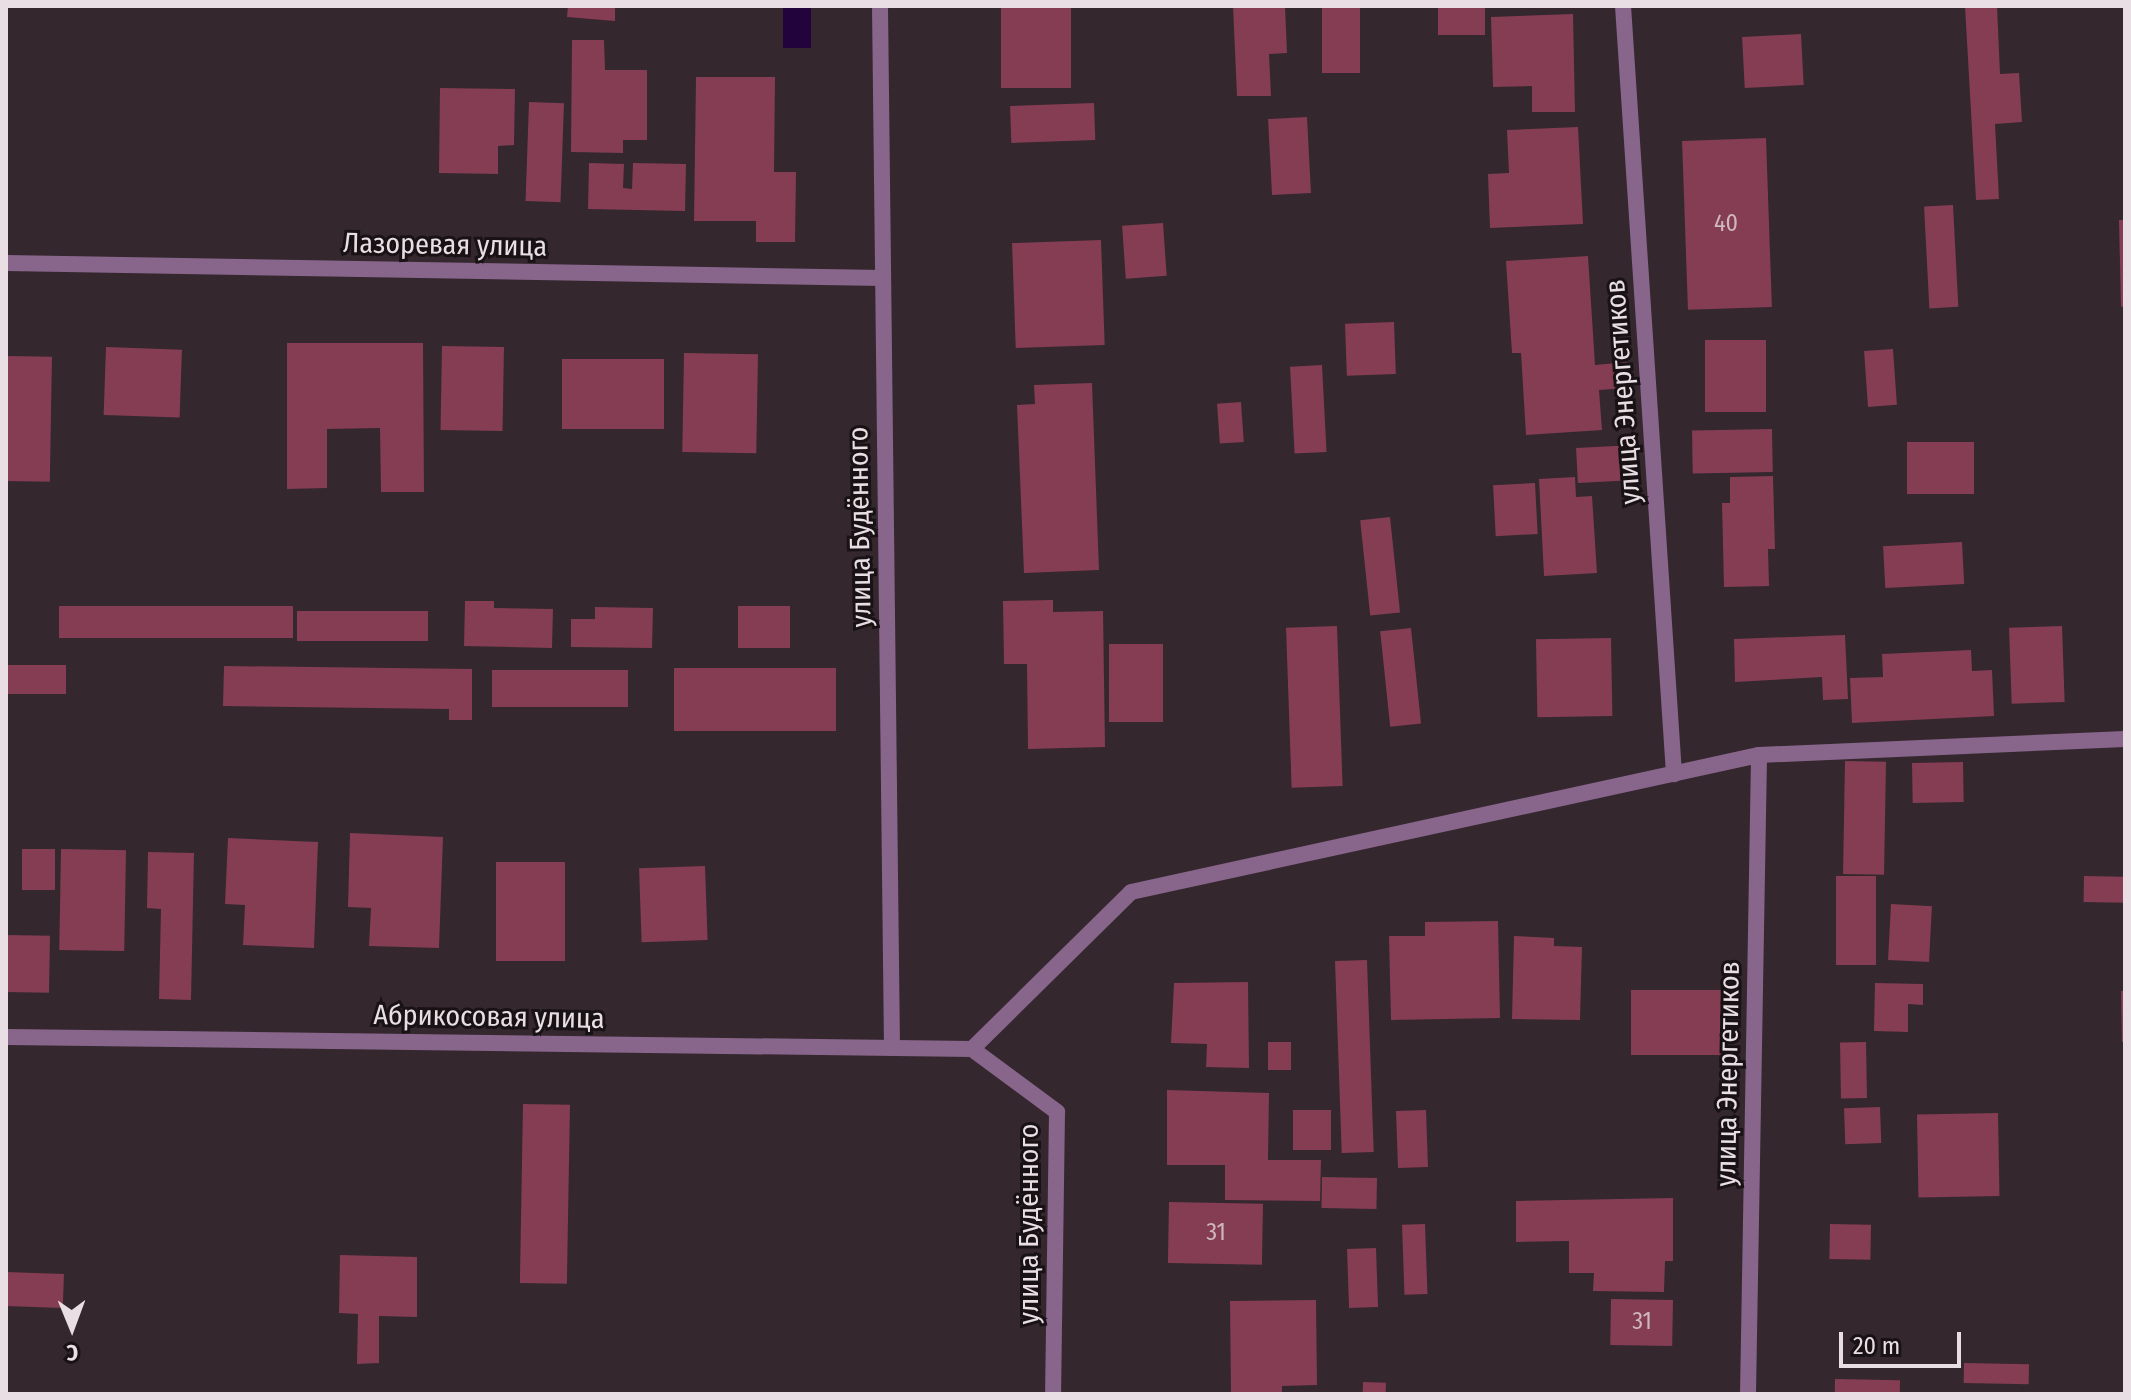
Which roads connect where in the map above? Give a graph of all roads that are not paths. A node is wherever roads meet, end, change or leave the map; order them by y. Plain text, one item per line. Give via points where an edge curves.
1 (880, 6) edge
2 (1623, 6) edge
3 (6, 263) edge
4 (883, 278) junction
5 (2125, 739) edge
6 (1759, 755) junction
7 (1674, 774) junction
8 (6, 1037) edge
9 (892, 1048) junction
10 (972, 1049) junction
11 (1053, 1394) edge
12 (1748, 1394) edge

1 - 4 street, улица Будённого
2 - 7 street, улица Энергетиков
3 - 4 street, Лазоревая улица
4 - 9 street, улица Будённого
5 - 6 street
6 - 7 street
6 - 12 street, улица Энергетиков
7 - 10 street via 1131,892
8 - 9 street, Абрикосовая улица
9 - 10 street, Абрикосовая улица
10 - 11 street, улица Будённого via 1057,1112

